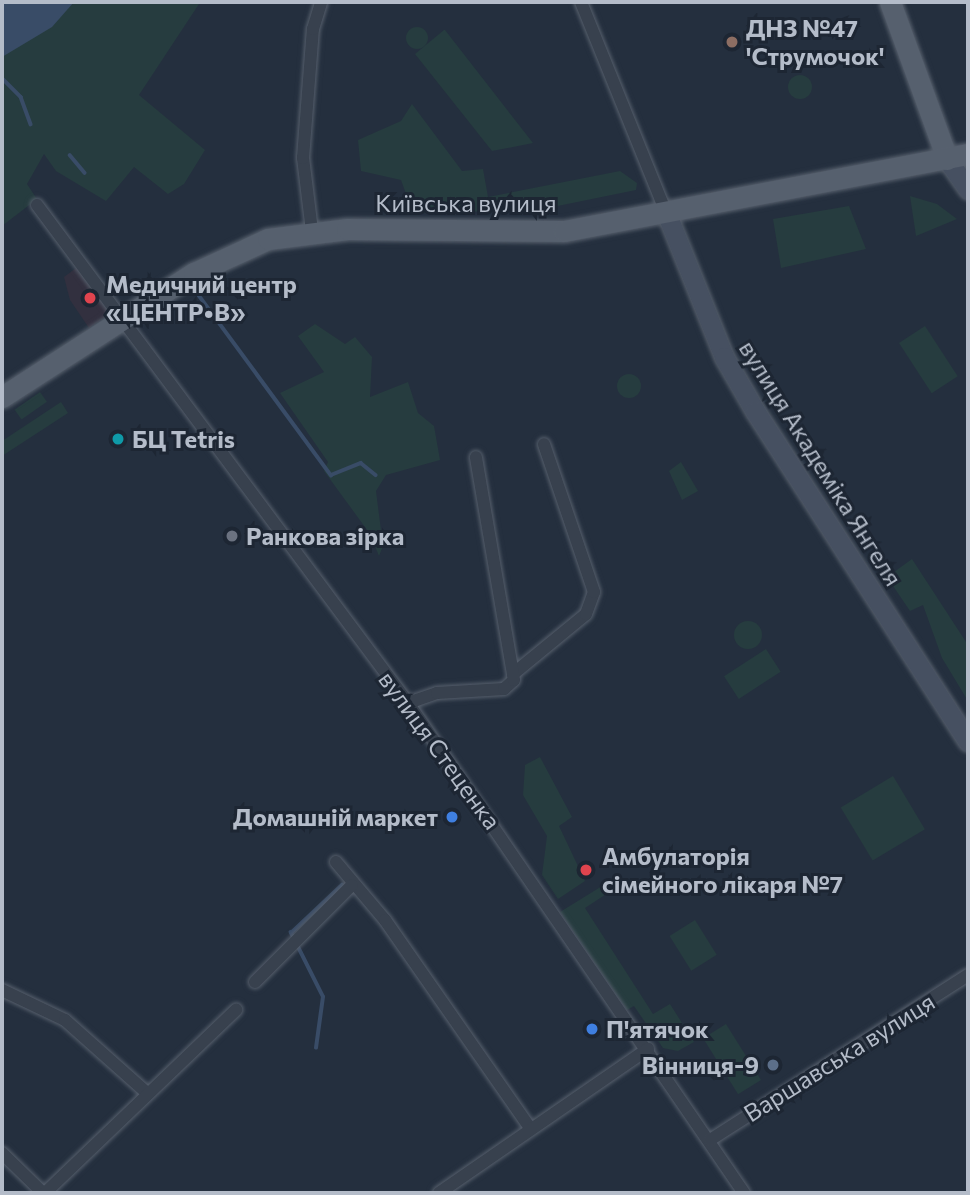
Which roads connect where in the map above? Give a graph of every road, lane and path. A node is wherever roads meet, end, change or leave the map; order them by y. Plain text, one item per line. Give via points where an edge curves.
1 (321, 2) edge
2 (581, 2) edge
3 (890, 2) edge
4 (958, 156) edge
5 (968, 188) edge
6 (37, 205) dead end
7 (666, 212) junction
8 (312, 231) junction
9 (125, 315) junction
10 (2, 397) edge
11 (544, 444) dead end
12 (476, 457) dead end
13 (513, 674) junction
14 (408, 704) junction
15 (968, 741) edge
16 (336, 862) dead end
17 (352, 885) junction
18 (968, 975) edge
19 (255, 982) dead end
20 (2, 990) edge
21 (236, 1010) dead end
22 (648, 1049) junction
23 (148, 1094) junction
24 (530, 1128) junction
25 (710, 1140) junction
26 (2, 1153) edge
27 (44, 1193) edge
28 (439, 1193) edge
29 (744, 1193) edge

1 - 8 street via 313,29 303,158
2 - 7 street, вулиця Академіка Янгеля
3 - 4 main road
4 - 5 main road
4 - 7 main road, Київська вулиця
6 - 9 street, вулиця Стеценка
7 - 8 main road, Київська вулиця via 517,234
7 - 15 main road, вулиця Академіка Янгеля via 724,357
8 - 9 main road, Київська вулиця via 231,254
9 - 10 main road, Київська вулиця
9 - 14 street, вулиця Стеценка
11 - 13 street via 594,592 586,614
12 - 13 street
13 - 14 street via 504,689 437,692
14 - 22 street, вулиця Стеценка
16 - 17 street
17 - 19 street via 295,936
17 - 24 street via 385,920
18 - 25 street, Варшавська вулиця
20 - 23 street via 65,1020
21 - 23 street
22 - 24 street
22 - 25 street, вулиця Стеценка
23 - 27 street
24 - 28 street
25 - 29 street, вулиця Стеценка
26 - 27 street

